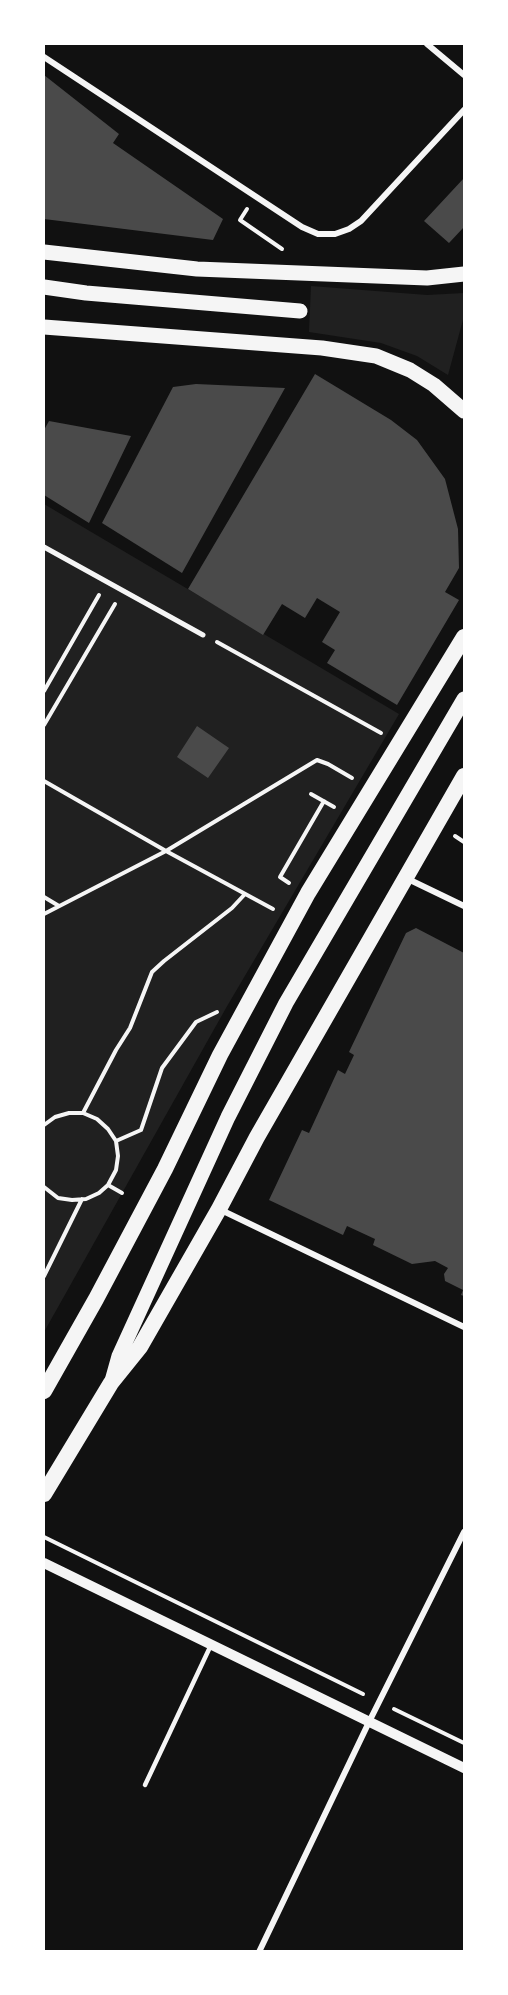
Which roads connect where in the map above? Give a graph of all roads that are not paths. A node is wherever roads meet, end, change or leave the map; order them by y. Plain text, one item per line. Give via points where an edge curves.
1 (427, 44) edge
2 (44, 57) edge
3 (465, 75) edge
4 (465, 110) edge
5 (44, 252) edge
6 (465, 274) edge
7 (44, 287) edge
8 (300, 311) dead end
9 (44, 327) edge
10 (465, 411) edge
11 (44, 547) edge
12 (203, 634) road end
13 (465, 637) edge
14 (465, 699) edge
15 (465, 776) edge
16 (405, 877) junction
17 (465, 906) edge
18 (219, 1209) junction
19 (465, 1327) edge
20 (111, 1383) junction
21 (44, 1391) edge
22 (44, 1494) edge
23 (465, 1532) edge
24 (44, 1563) edge
25 (211, 1645) junction
26 (369, 1722) junction
27 (465, 1768) edge
28 (145, 1785) dead end
29 (259, 1952) edge

1 - 3 street
2 - 4 street via 318,234 335,234 361,221
5 - 6 main road via 197,270 427,278
7 - 8 main road
9 - 10 main road via 312,347 376,356 418,375
11 - 12 street
13 - 21 highway via 255,987 144,1209
14 - 20 main road via 286,1003 228,1117 119,1356
15 - 16 highway
16 - 17 street
16 - 18 highway
18 - 19 street
18 - 20 highway via 140,1347
20 - 22 highway
23 - 26 street
24 - 25 street
25 - 26 street
25 - 28 lane
26 - 27 street
26 - 29 street

